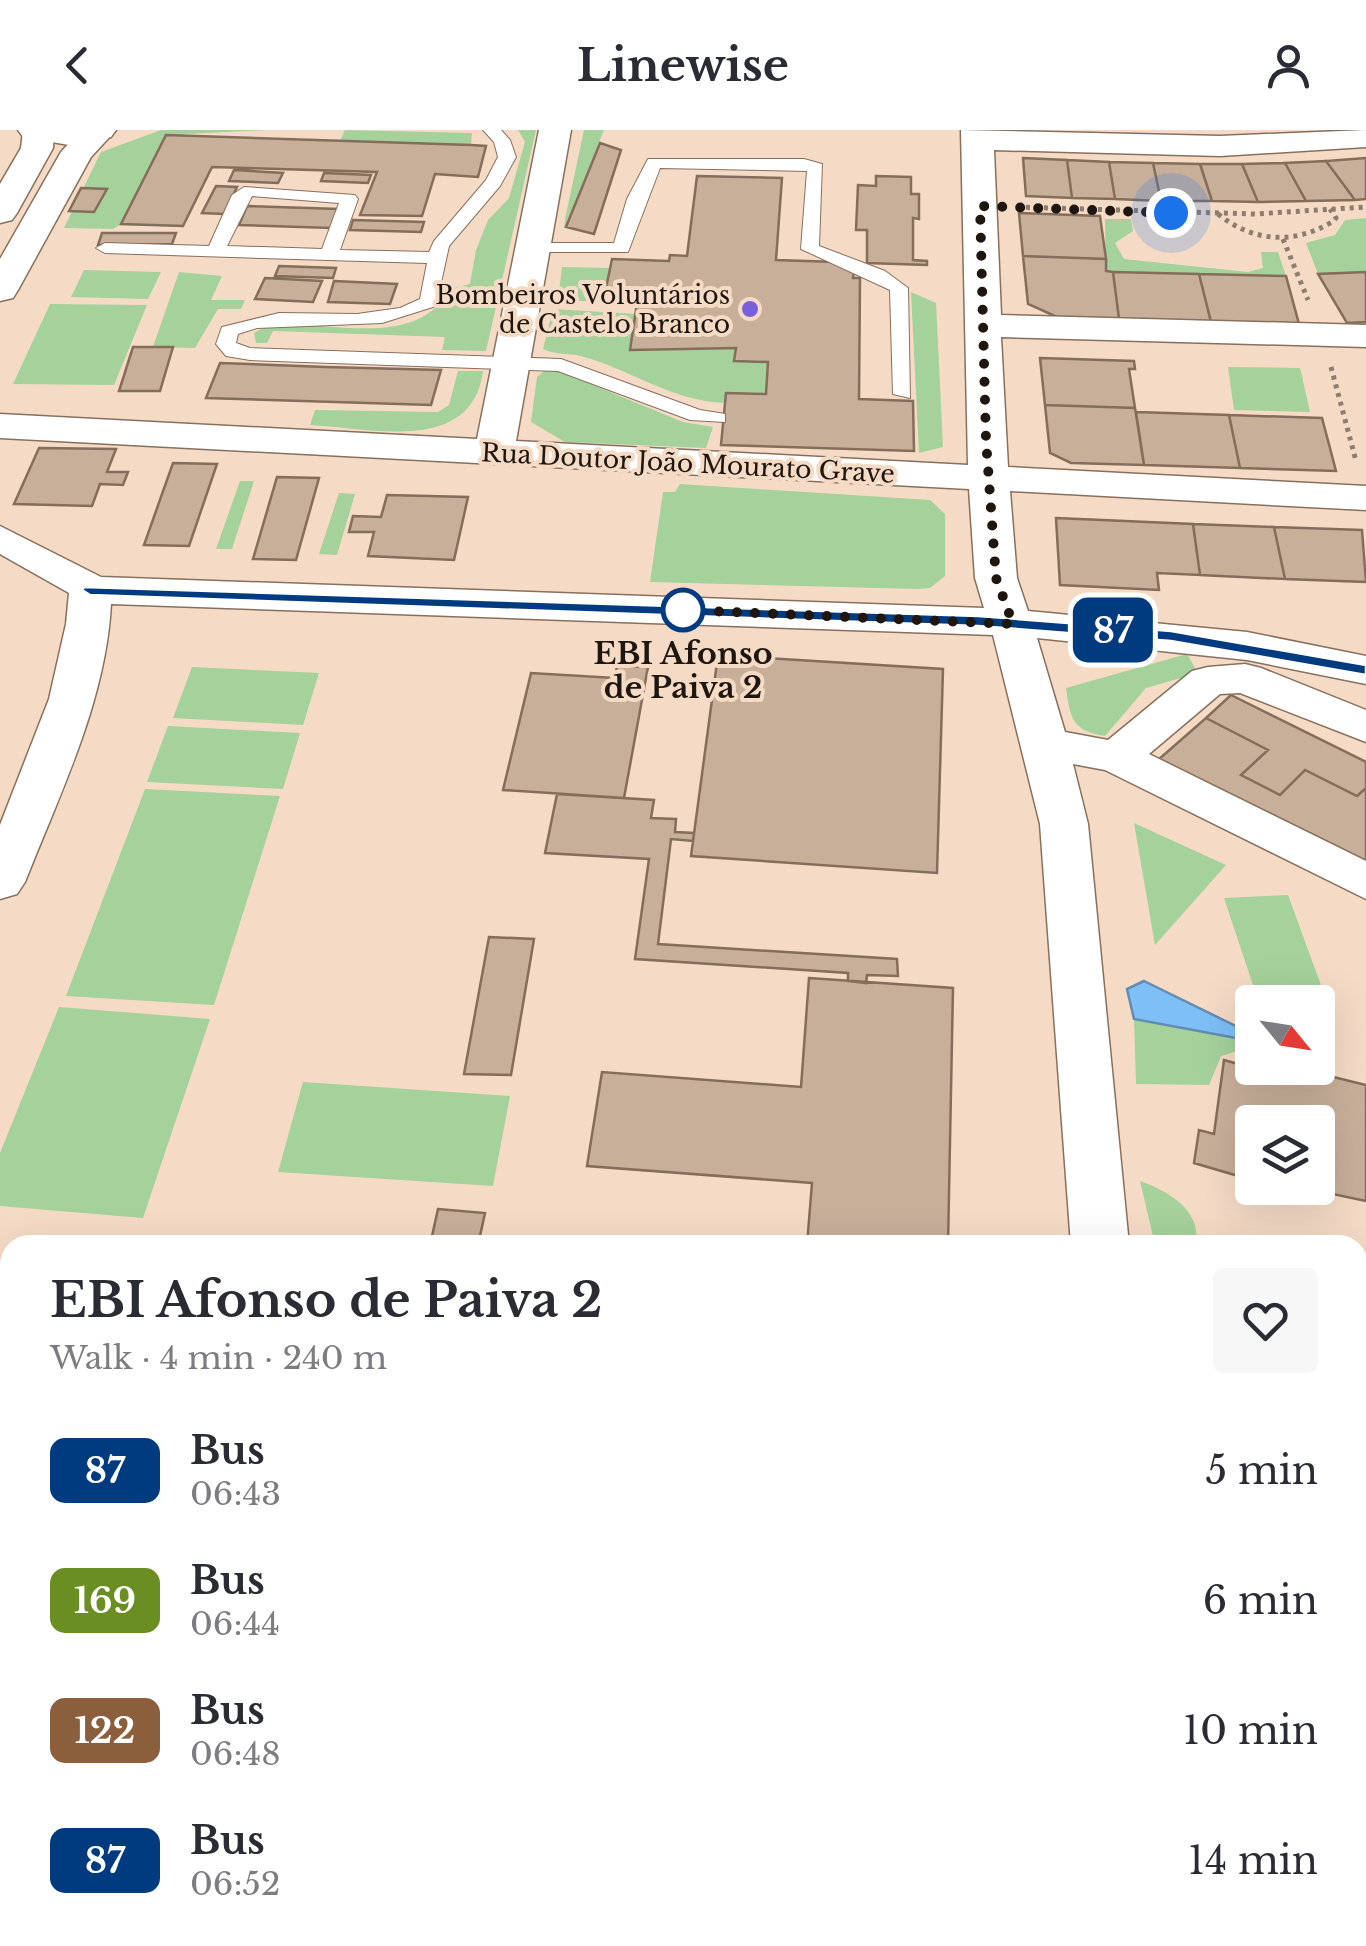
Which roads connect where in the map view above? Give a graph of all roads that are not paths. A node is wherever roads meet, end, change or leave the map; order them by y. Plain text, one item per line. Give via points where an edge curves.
1 (99, 130) edge
2 (491, 130) edge
3 (556, 130) edge
4 (37, 131) edge
5 (978, 135) edge
6 (1366, 138) edge
7 (0, 212) edge
8 (105, 248) dead end
9 (533, 248) junction
10 (214, 252) junction
11 (330, 255) junction
12 (438, 258) junction
13 (0, 290) edge
14 (984, 326) junction
15 (1366, 336) edge
16 (511, 363) junction
17 (903, 394) dead end
18 (718, 418) dead end
19 (3, 428) edge
20 (494, 452) junction
21 (990, 480) junction
22 (1363, 488) edge
23 (0, 538) edge
24 (90, 590) junction
25 (1013, 624) junction
26 (1366, 670) edge
27 (1366, 727) edge
28 (1044, 744) junction
29 (1117, 757) junction
30 (0, 882) edge
31 (1366, 882) edge
32 (1099, 1235) edge

1 - 4 main road
1 - 13 street via 77,152
2 - 12 lane via 507,157 440,245
3 - 9 street
4 - 7 street via 36,151
5 - 6 street via 1220,146
5 - 14 street
8 - 10 lane
9 - 16 street
9 - 17 lane via 622,248 654,163 816,168 810,249 898,288
10 - 11 lane
10 - 11 lane via 250,190 349,200
11 - 12 lane
12 - 16 lane via 430,302 406,316 252,320 229,332 226,344 250,354
14 - 15 street
14 - 21 street
16 - 18 lane via 562,364
16 - 20 street
19 - 20 street, Rua Doutor João Mourato Grave
20 - 21 street, Rua Doutor João Mourato Grave
21 - 22 street, Rua Doutor João Mourato Grave
21 - 25 street via 996,578
23 - 24 street
24 - 25 street
24 - 30 street via 91,628 80,666
25 - 26 street via 1132,631
25 - 28 street
27 - 29 street via 1245,678 1208,681
28 - 29 street
28 - 32 street via 1064,824
29 - 31 street

